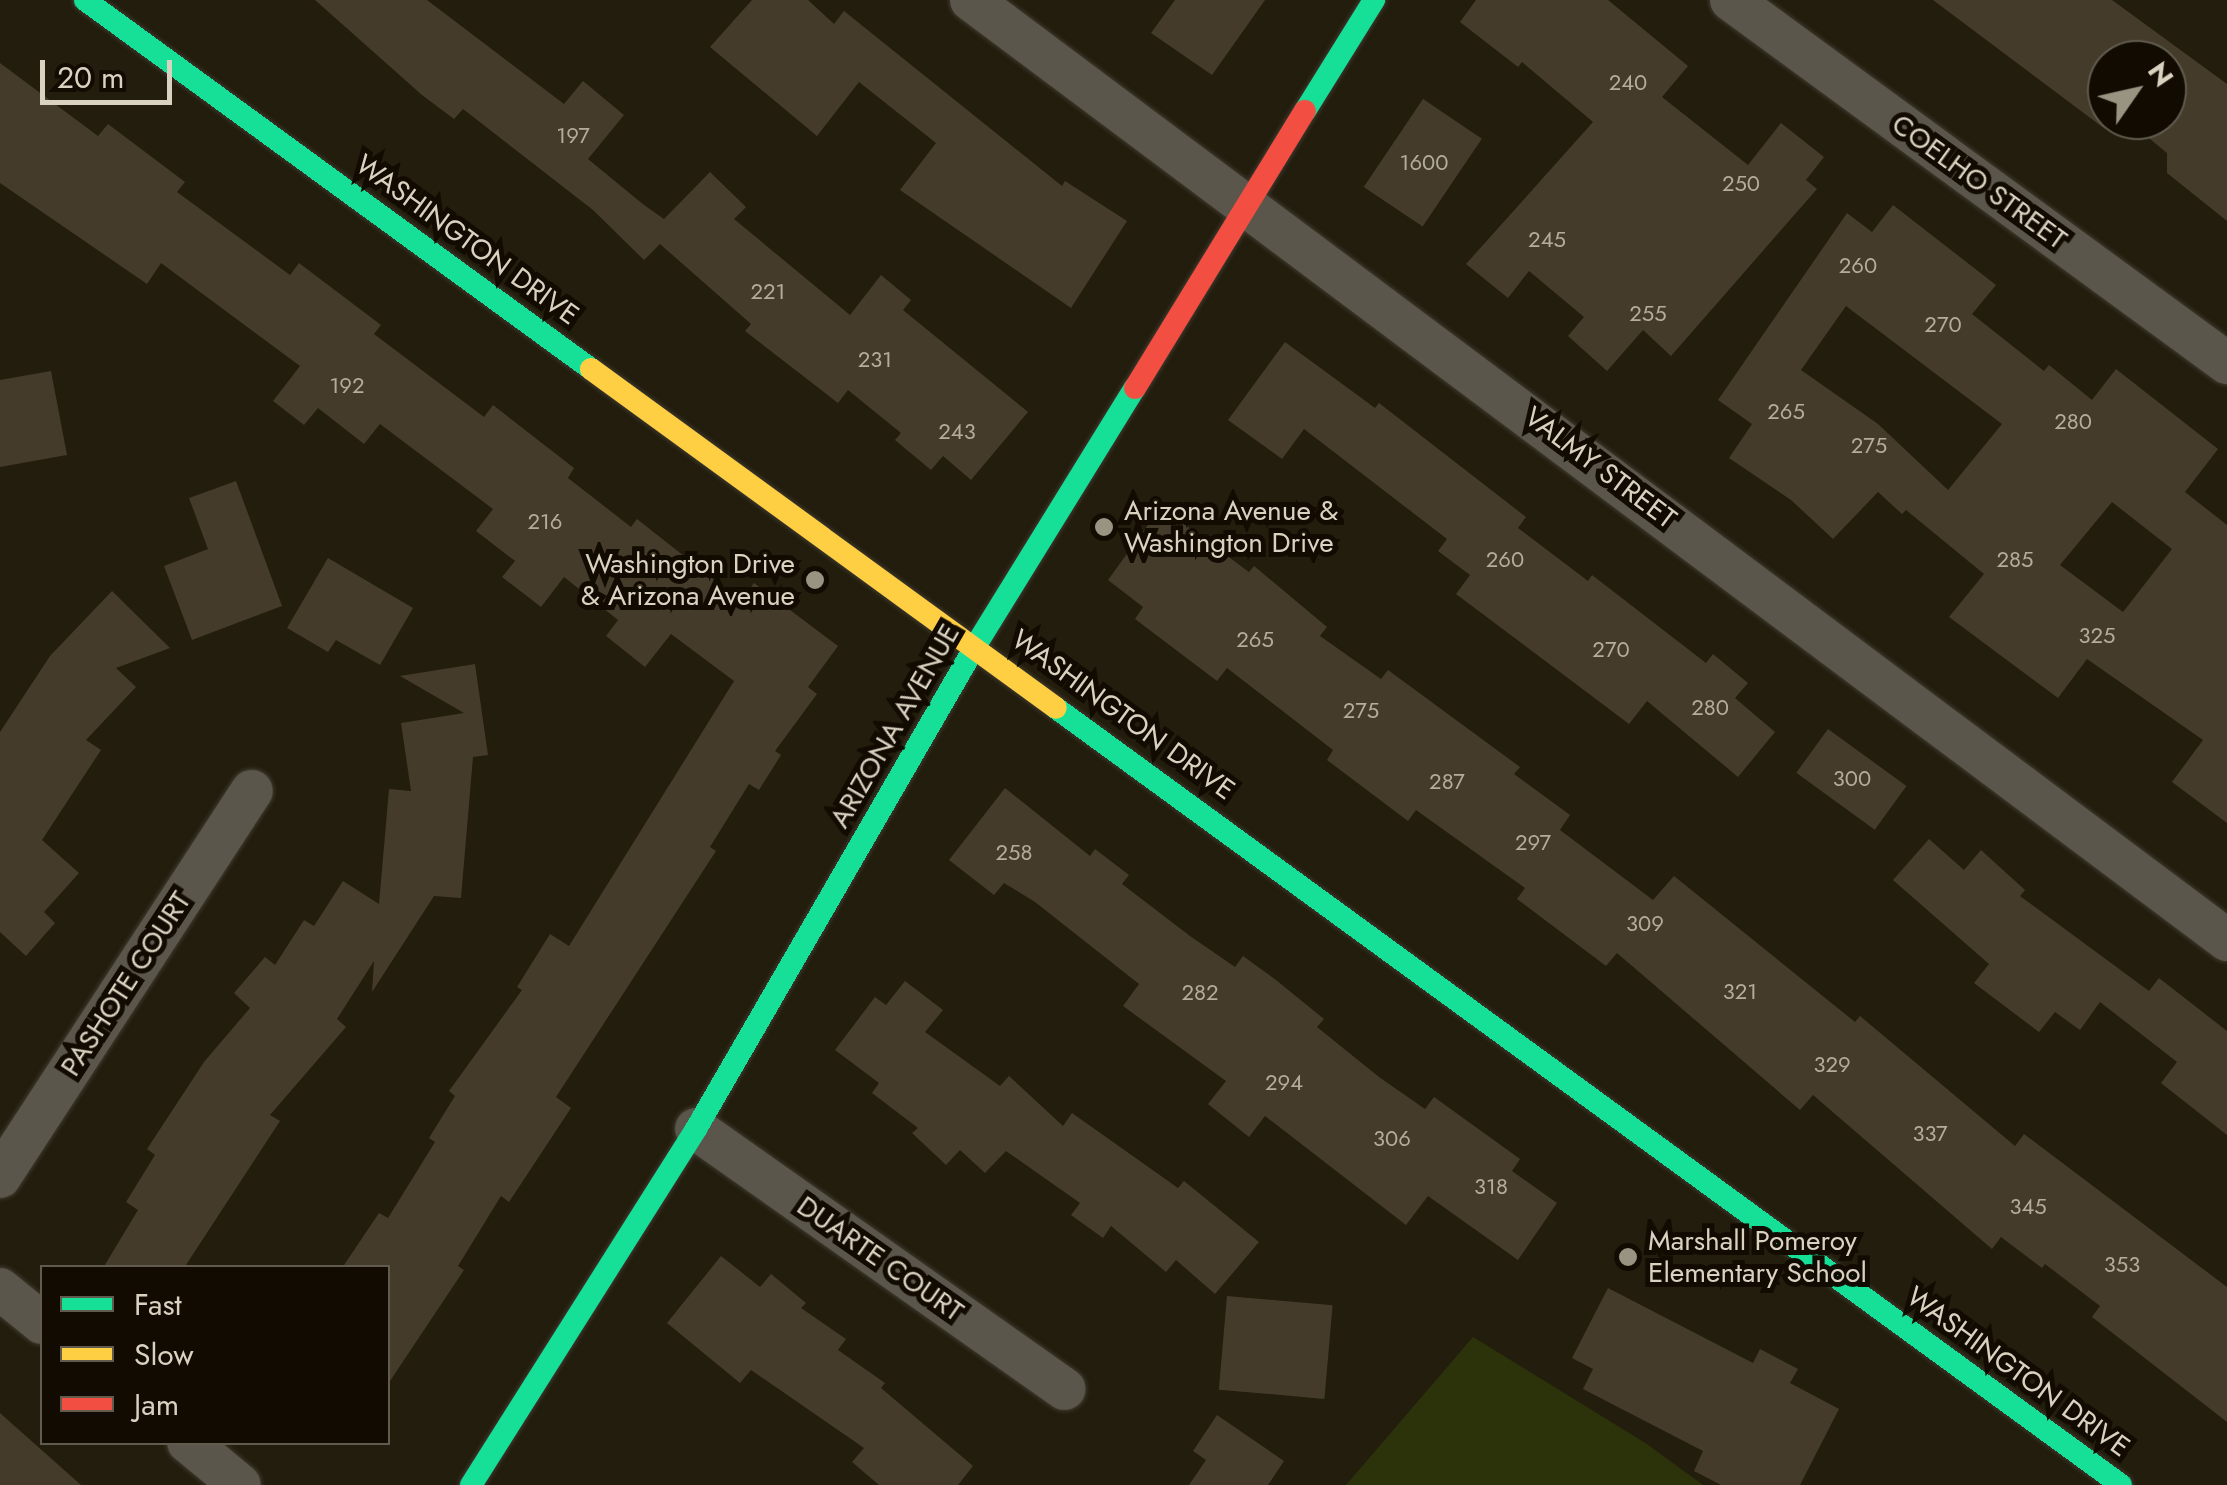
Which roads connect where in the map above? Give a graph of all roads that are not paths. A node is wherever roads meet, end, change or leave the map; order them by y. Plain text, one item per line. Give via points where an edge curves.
1 (85, 0) edge
2 (971, 0) edge
3 (1374, 0) edge
4 (1731, 0) edge
5 (1247, 202) junction
6 (2227, 363) edge
7 (976, 645) junction
8 (252, 791) dead end
9 (2227, 940) edge
10 (696, 1128) junction
11 (0, 1177) edge
12 (0, 1289) edge
13 (40, 1322) edge
14 (1064, 1390) dead end
15 (192, 1445) edge
16 (240, 1485) edge
17 (471, 1485) edge
18 (2121, 1485) edge

1 - 7 street, WASHINGTON DRIVE
2 - 5 street, VALMY STREET
3 - 5 street, ARIZONA AVENUE
4 - 6 street, COELHO STREET
5 - 7 street, ARIZONA AVENUE
5 - 9 street, VALMY STREET
7 - 10 street, ARIZONA AVENUE
7 - 18 street, WASHINGTON DRIVE
8 - 11 street, PASHOTE COURT
10 - 14 street, DUARTE COURT
10 - 17 street, ARIZONA AVENUE
12 - 13 street
15 - 16 street

